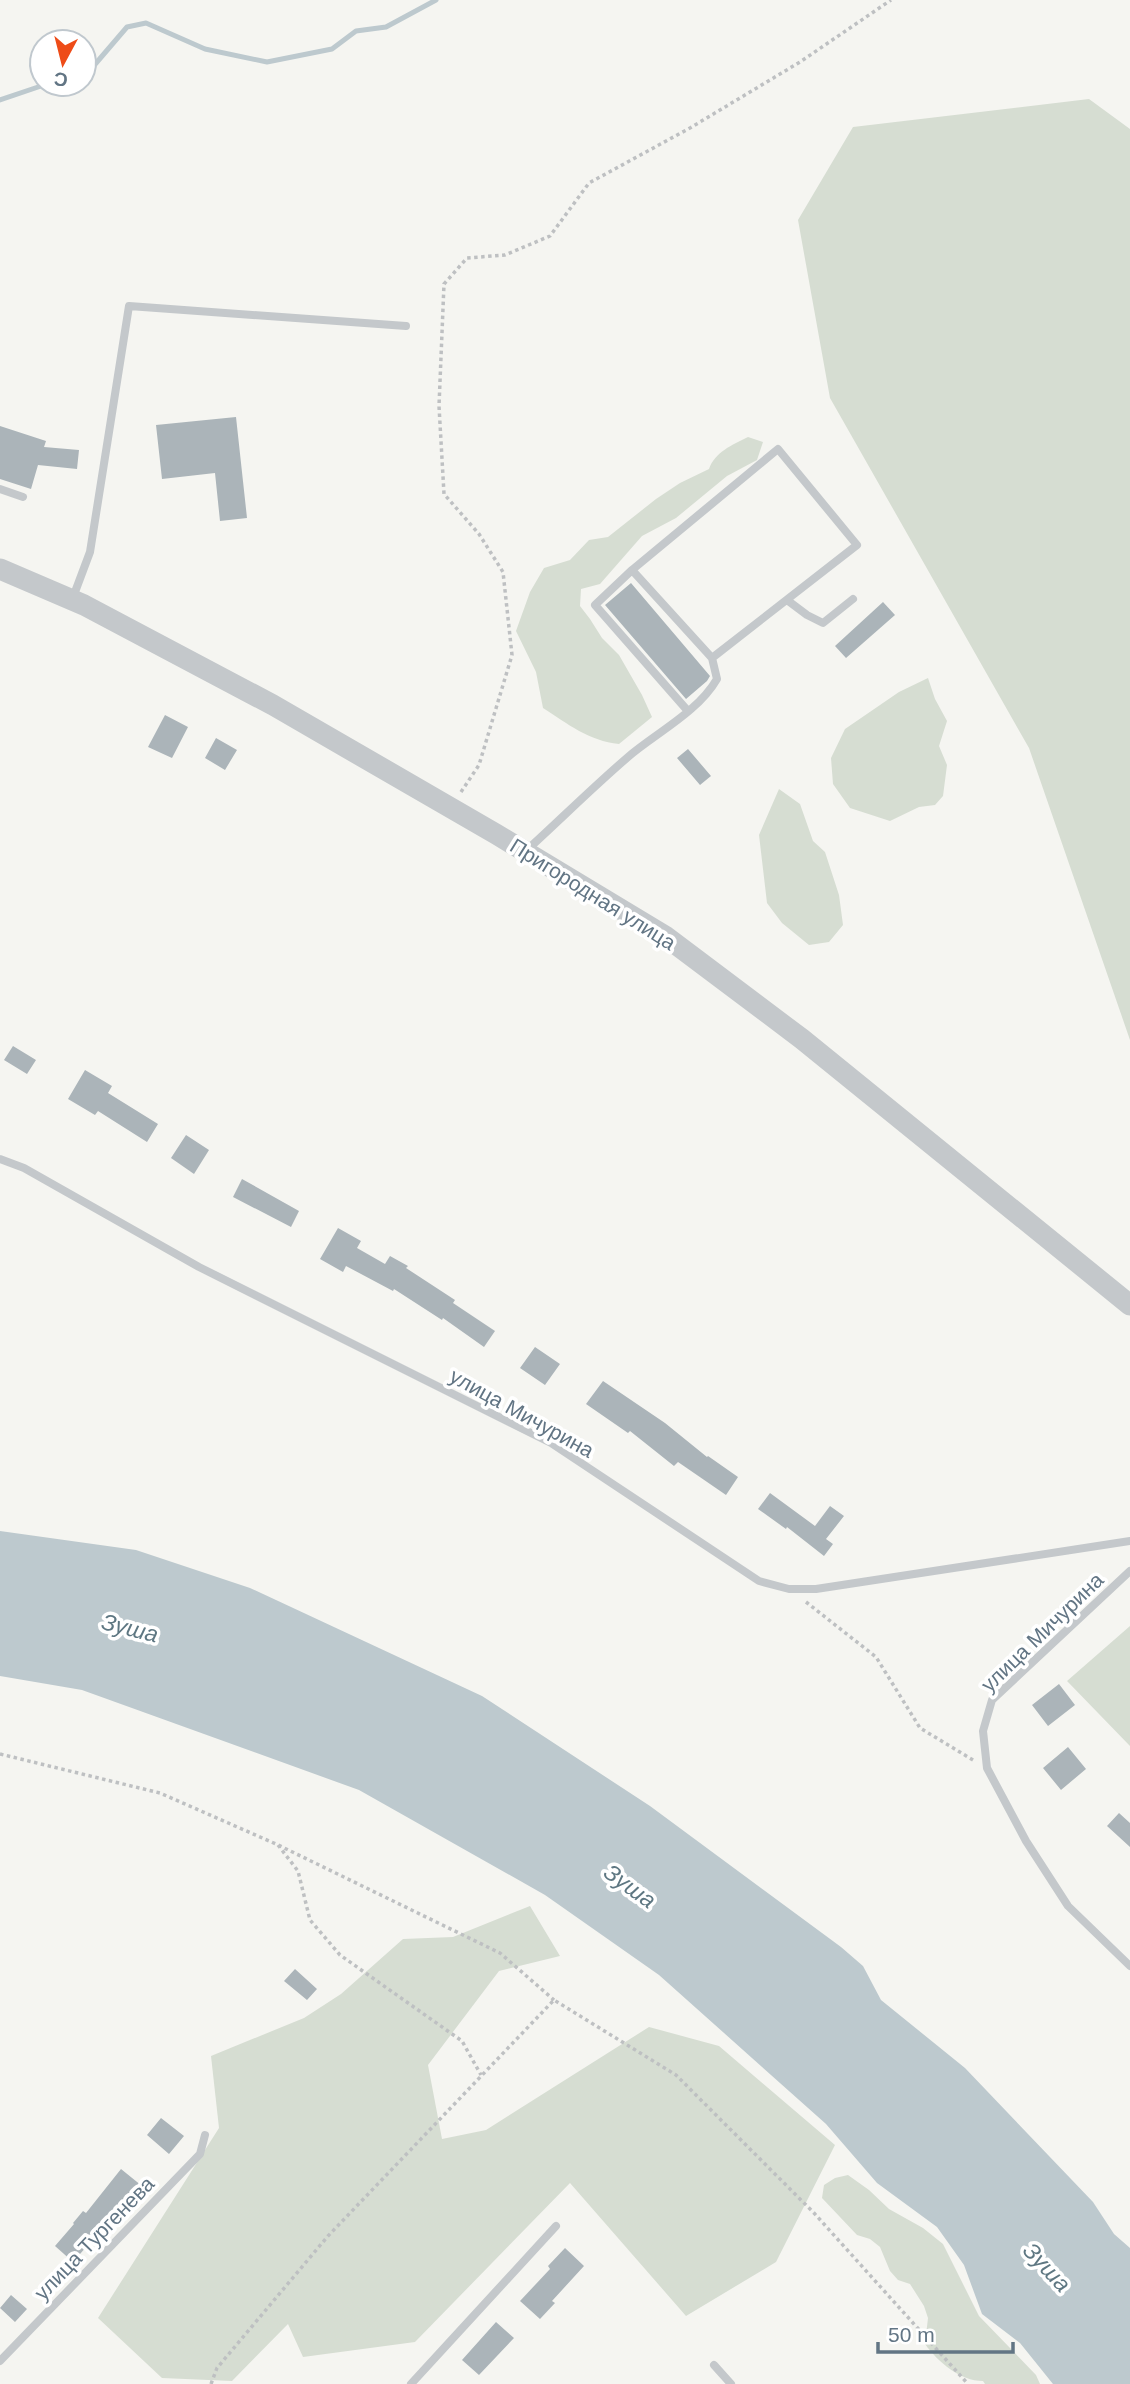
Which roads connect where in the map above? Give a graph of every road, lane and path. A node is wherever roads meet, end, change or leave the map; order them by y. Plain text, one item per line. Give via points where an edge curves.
1 (891, 0) edge
2 (406, 326) dead end
3 (0, 489) edge
4 (23, 497) dead end
5 (0, 569) edge
6 (632, 570) junction
7 (853, 598) dead end
8 (72, 600) junction
9 (787, 600) junction
10 (712, 658) junction
11 (687, 710) junction
12 (451, 808) junction
13 (525, 851) junction
14 (0, 1159) edge
15 (1130, 1304) edge
16 (1130, 1541) edge
17 (1130, 1571) edge
18 (789, 1589) junction
19 (0, 1754) edge
20 (987, 1768) junction
21 (276, 1844) junction
22 (1130, 1966) edge
23 (554, 2000) junction
24 (481, 2075) junction
25 (205, 2135) dead end
26 (556, 2226) dead end
27 (0, 2361) edge
28 (715, 2365) dead end
29 (211, 2384) edge
30 (411, 2384) edge
31 (731, 2384) edge
32 (968, 2384) edge

1 - 12 path via 800,62 589,183 550,236 505,255 467,258 444,284 439,407 444,494 479,534 503,572 512,655 479,765
2 - 8 lane via 129,306 90,552
3 - 4 lane
5 - 8 street, Пригородная улица
6 - 9 lane via 778,449 857,545
6 - 10 lane
6 - 11 lane via 595,605
7 - 9 lane via 822,623
8 - 12 street, Пригородная улица via 274,705
9 - 10 lane
10 - 11 lane via 717,679
11 - 13 lane
12 - 13 street, Пригородная улица
13 - 15 street, Пригородная улица via 664,936 781,1023
14 - 18 lane, улица Мичурина via 24,1168 199,1267 551,1443 759,1581
16 - 18 lane, улица Мичурина via 817,1589
17 - 20 lane, улица Мичурина via 992,1700 983,1731
18 - 20 path via 876,1657 920,1728
19 - 21 path via 160,1793
20 - 22 lane, улица Мичурина via 1068,1906
21 - 23 path via 500,1953
21 - 24 path via 298,1871 310,1920 340,1955 462,2040
23 - 24 path
23 - 32 path via 676,2075 814,2213
24 - 29 path via 328,2236 218,2368
25 - 27 lane, улица Тургенева via 200,2154
26 - 30 lane
28 - 31 lane

